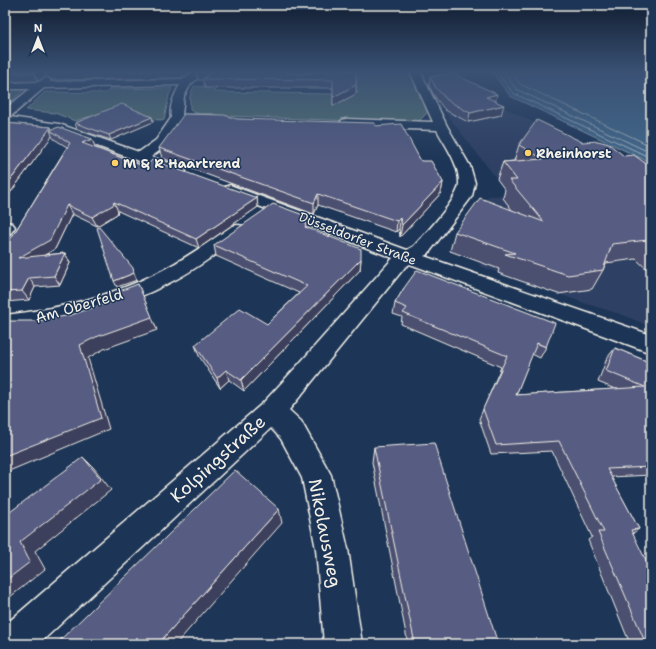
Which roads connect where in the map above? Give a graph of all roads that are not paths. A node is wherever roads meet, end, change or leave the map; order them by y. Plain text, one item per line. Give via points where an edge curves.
1 (22, 101) edge
2 (178, 101) edge
3 (429, 101) edge
4 (5, 115) edge
5 (177, 118) junction
6 (5, 120) edge
7 (223, 120) edge
8 (331, 123) edge
9 (441, 126) junction
10 (142, 157) junction
11 (193, 176) edge
12 (215, 184) edge
13 (273, 206) junction
14 (408, 257) junction
15 (5, 323) edge
16 (651, 344) edge
17 (272, 411) junction
18 (12, 644) edge
19 (343, 644) edge

1 - 4 street
2 - 5 street
3 - 9 street, Kolpingstraße
5 - 7 street
5 - 10 street via 161,143
6 - 10 street via 55,127
8 - 9 street
9 - 14 street, Kolpingstraße via 463,166 466,182 464,196 421,250
10 - 11 street
12 - 13 street, Düsseldorfer Straße
13 - 14 street, Düsseldorfer Straße
13 - 15 street, Am Oberfeld via 195,260 152,283 100,304 26,321
14 - 16 street, Düsseldorfer Straße
14 - 17 street, Kolpingstraße via 398,263
17 - 18 street, Kolpingstraße
17 - 19 street, Nikolausweg via 291,430 316,475 332,549

